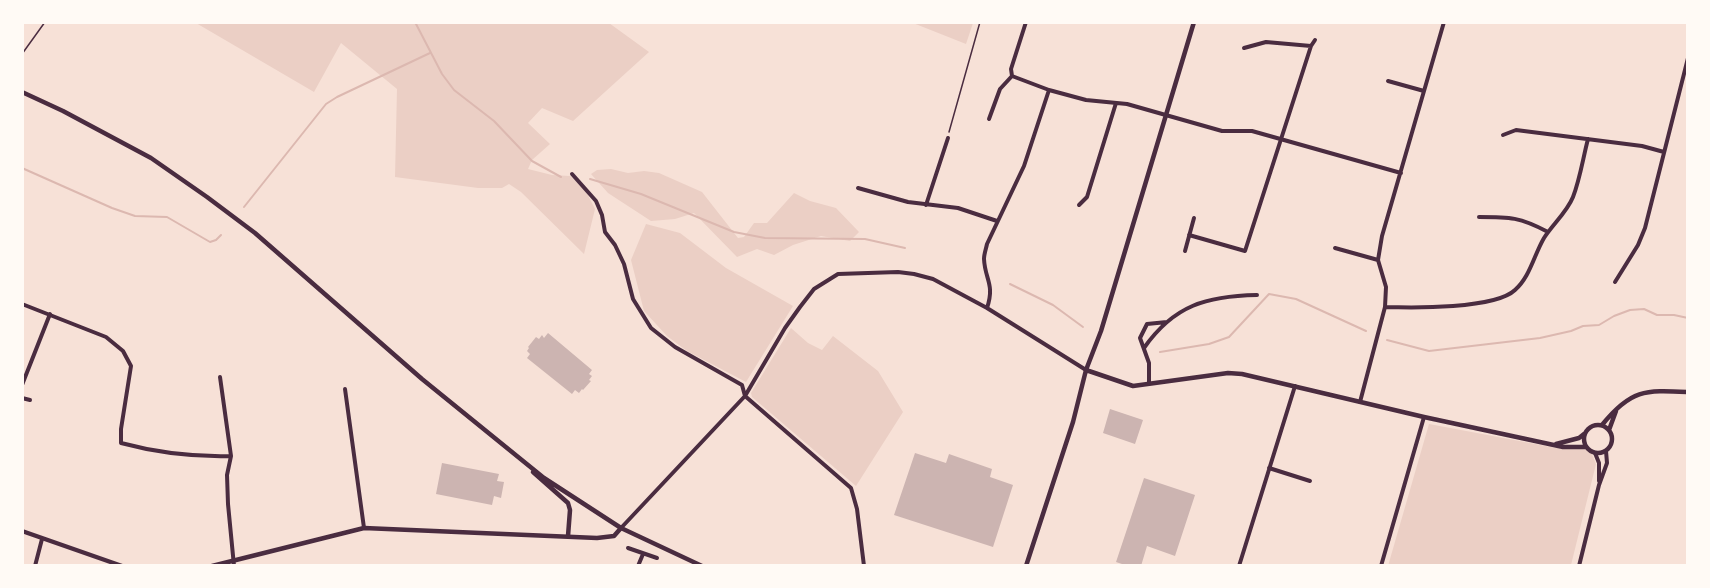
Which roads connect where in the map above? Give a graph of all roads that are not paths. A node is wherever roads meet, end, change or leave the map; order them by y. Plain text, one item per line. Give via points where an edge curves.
1 (45, 22) edge
2 (1026, 22) edge
3 (1194, 22) edge
4 (1444, 22) edge
5 (1315, 40) dead end
6 (1311, 46) junction
7 (1244, 48) dead end
8 (22, 54) edge
9 (1688, 58) edge
10 (1012, 75) junction
11 (1388, 81) dead end
12 (1049, 90) junction
13 (1424, 91) junction
14 (22, 92) edge
15 (1116, 103) junction
16 (1167, 116) junction
17 (989, 119) dead end
18 (1503, 135) dead end
19 (948, 138) road end
20 (1281, 139) junction
21 (1588, 139) junction
22 (1664, 152) junction
23 (1401, 173) junction
24 (572, 174) dead end
25 (858, 188) dead end
26 (926, 205) junction
27 (1079, 205) dead end
28 (1479, 217) dead end
29 (1194, 218) dead end
30 (997, 221) junction
31 (1548, 232) junction
32 (1189, 236) junction
33 (1335, 248) dead end
34 (1185, 251) dead end
35 (1378, 260) junction
36 (1615, 282) dead end
37 (1257, 295) dead end
38 (22, 304) edge
39 (1385, 307) junction
40 (987, 308) junction
41 (50, 314) junction
42 (1167, 322) junction
43 (1144, 348) junction
44 (1086, 370) junction
45 (220, 377) dead end
46 (1149, 383) junction
47 (22, 385) edge
48 (1295, 385) junction
49 (345, 389) dead end
50 (1688, 392) edge
51 (745, 396) junction
52 (22, 398) edge
53 (30, 400) dead end
54 (1360, 402) junction
55 (1617, 408) junction
56 (1424, 417) junction
57 (1602, 425) junction
58 (1608, 430) junction
59 (1584, 434) junction
60 (1553, 444) junction
61 (1586, 447) junction
62 (1606, 452) junction
63 (1595, 453) junction
64 (231, 456) junction
65 (526, 464) junction
66 (1269, 468) junction
67 (1310, 481) dead end
68 (1599, 485) junction
69 (364, 528) junction
70 (621, 528) junction
71 (22, 531) edge
72 (568, 536) junction
73 (42, 539) junction
74 (628, 548) dead end
75 (643, 554) junction
76 (657, 558) dead end
77 (234, 563) edge
78 (1241, 565) edge
79 (35, 566) edge
80 (122, 566) edge
81 (212, 566) edge
82 (638, 566) edge
83 (702, 566) edge
84 (864, 566) edge
85 (1026, 566) edge
86 (1381, 566) edge
87 (1579, 566) edge

1 - 8 lane
2 - 10 street
3 - 16 street
4 - 13 street
5 - 6 street
6 - 7 street via 1266,42
6 - 20 street
9 - 22 street
10 - 12 street
10 - 17 street via 1000,89
11 - 13 street
12 - 15 street
12 - 30 street via 1024,166
13 - 23 street
14 - 65 street via 151,158 207,197 255,233
15 - 16 street
15 - 27 street via 1087,197
16 - 20 street via 1214,129 1252,131
16 - 44 street
18 - 21 street via 1516,130
19 - 26 street
20 - 23 street
20 - 32 street via 1245,251
21 - 22 street
21 - 31 street via 1573,197
22 - 36 street via 1645,228
23 - 35 street
24 - 51 street via 596,201 605,232 624,264 633,299 651,328 675,347 742,385
25 - 26 street
26 - 30 street via 958,208
28 - 31 street via 1526,220
29 - 32 street
30 - 40 street via 984,258 991,283
31 - 39 street via 1525,278 1500,299
32 - 34 street
33 - 35 street
35 - 39 street via 1386,287
37 - 42 street via 1212,299 1185,308
38 - 41 street
39 - 54 street
40 - 44 street
40 - 51 street via 933,279 914,274 838,274 814,289 800,307
41 - 47 street
41 - 64 street via 106,337 123,351 131,366 121,443 195,457
42 - 43 street
42 - 43 street via 1147,324 1140,338
43 - 46 street
44 - 46 street via 1133,386
44 - 85 street
45 - 64 street
46 - 48 street via 1227,373
48 - 54 street
48 - 66 street
49 - 69 street
50 - 55 street via 1649,391
51 - 70 street
51 - 84 street via 852,488
52 - 53 street
54 - 56 street
55 - 57 street
55 - 58 street
56 - 60 street
56 - 86 street
57 - 58 street
57 - 59 street via 1591,426
58 - 62 street via 1612,443
59 - 60 street
59 - 61 street
60 - 61 street
61 - 63 street
62 - 63 street
62 - 68 street via 1607,463
63 - 68 street
64 - 77 street via 228,504
65 - 70 street
65 - 72 street via 566,500 570,510
66 - 67 street
66 - 78 street
68 - 87 street
69 - 72 street
69 - 77 street
70 - 72 street via 614,536
70 - 83 street
71 - 73 street
73 - 79 street
73 - 80 street
74 - 75 street
75 - 76 street
75 - 82 street
77 - 81 street

